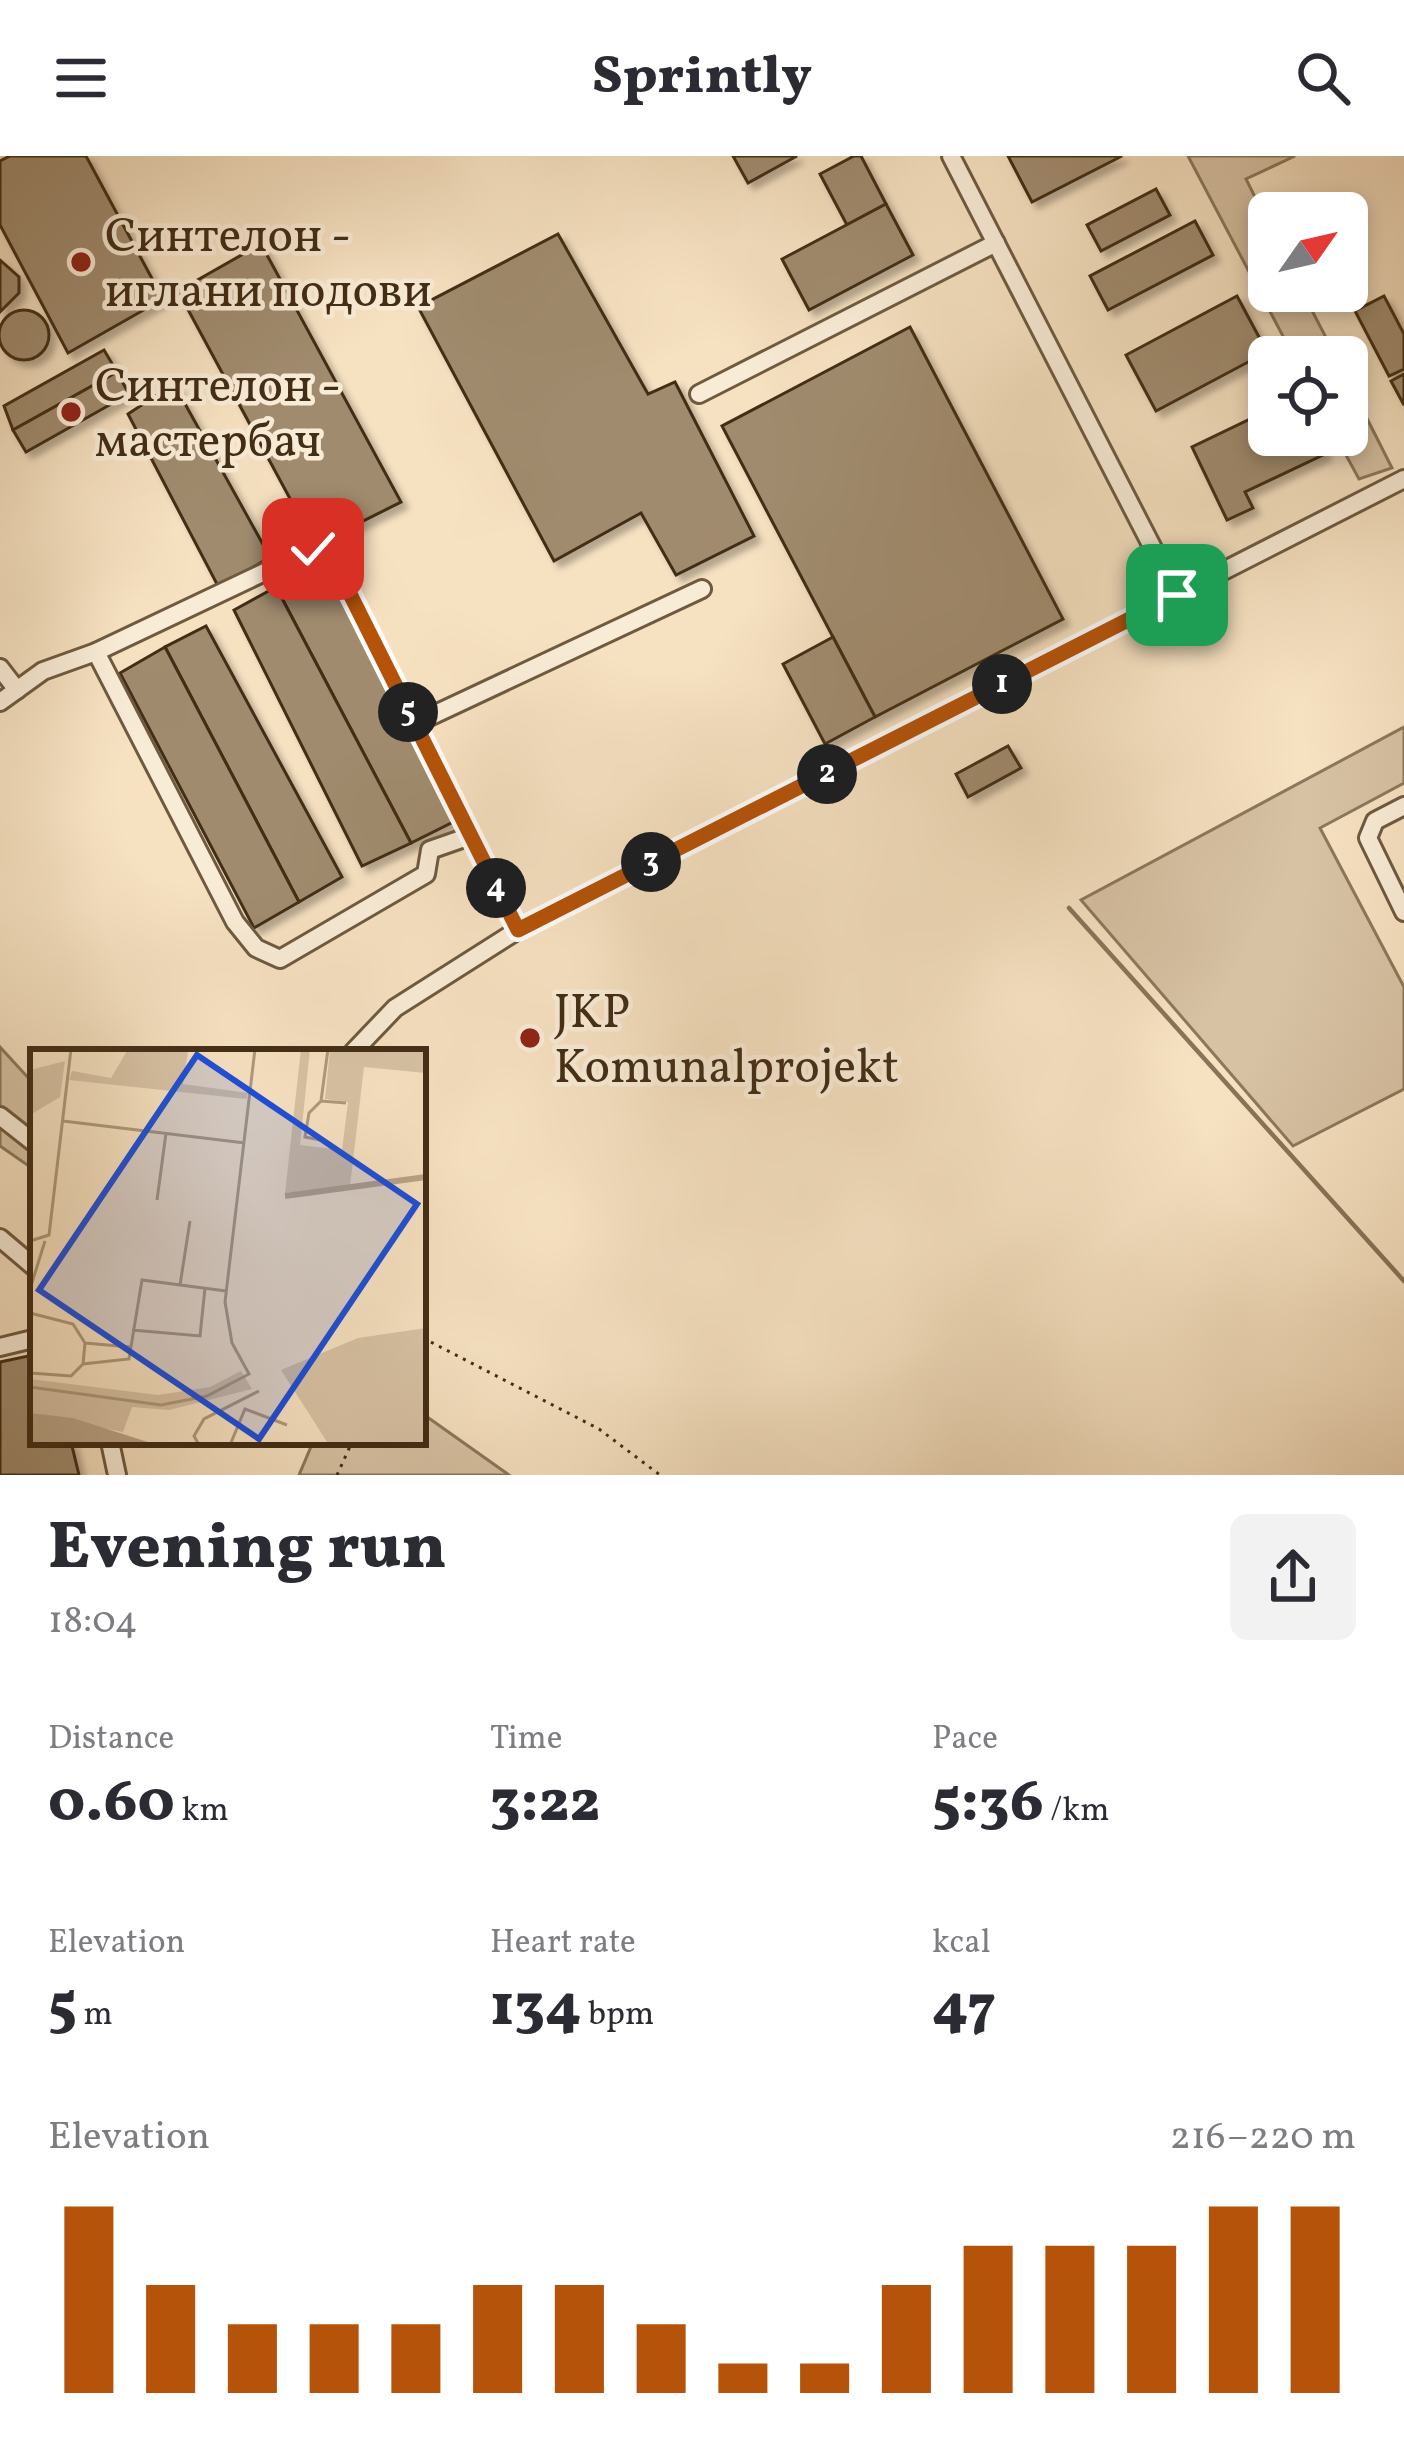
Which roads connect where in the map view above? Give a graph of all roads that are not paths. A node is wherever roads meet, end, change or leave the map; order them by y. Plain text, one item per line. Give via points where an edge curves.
1 (951, 156) edge
2 (996, 243) junction
3 (699, 394) dead end
4 (1404, 479) edge
5 (702, 589) dead end
6 (1177, 595) junction
7 (96, 652) junction
8 (0, 668) edge
9 (17, 690) junction
10 (0, 701) edge
11 (414, 724) junction
12 (1404, 806) edge
13 (470, 836) junction
14 (1404, 912) edge
15 (518, 930) junction
16 (356, 1049) edge
17 (0, 1116) edge
18 (30, 1140) edge
19 (0, 1238) edge
20 (30, 1263) edge
21 (30, 1340) edge
22 (0, 1347) edge
23 (111, 1445) edge
24 (118, 1475) edge

1 - 2 street
2 - 3 street
2 - 6 street
4 - 6 street
5 - 11 street
6 - 15 street
7 - 9 street
7 - 11 street via 313,549 328,550
7 - 13 street via 235,922 256,948 280,959 426,874 430,850
8 - 9 street
9 - 10 street
11 - 13 street
12 - 14 street via 1369,832
13 - 15 street
15 - 16 street via 395,1008
17 - 18 street
19 - 20 street
21 - 22 street
23 - 24 street

